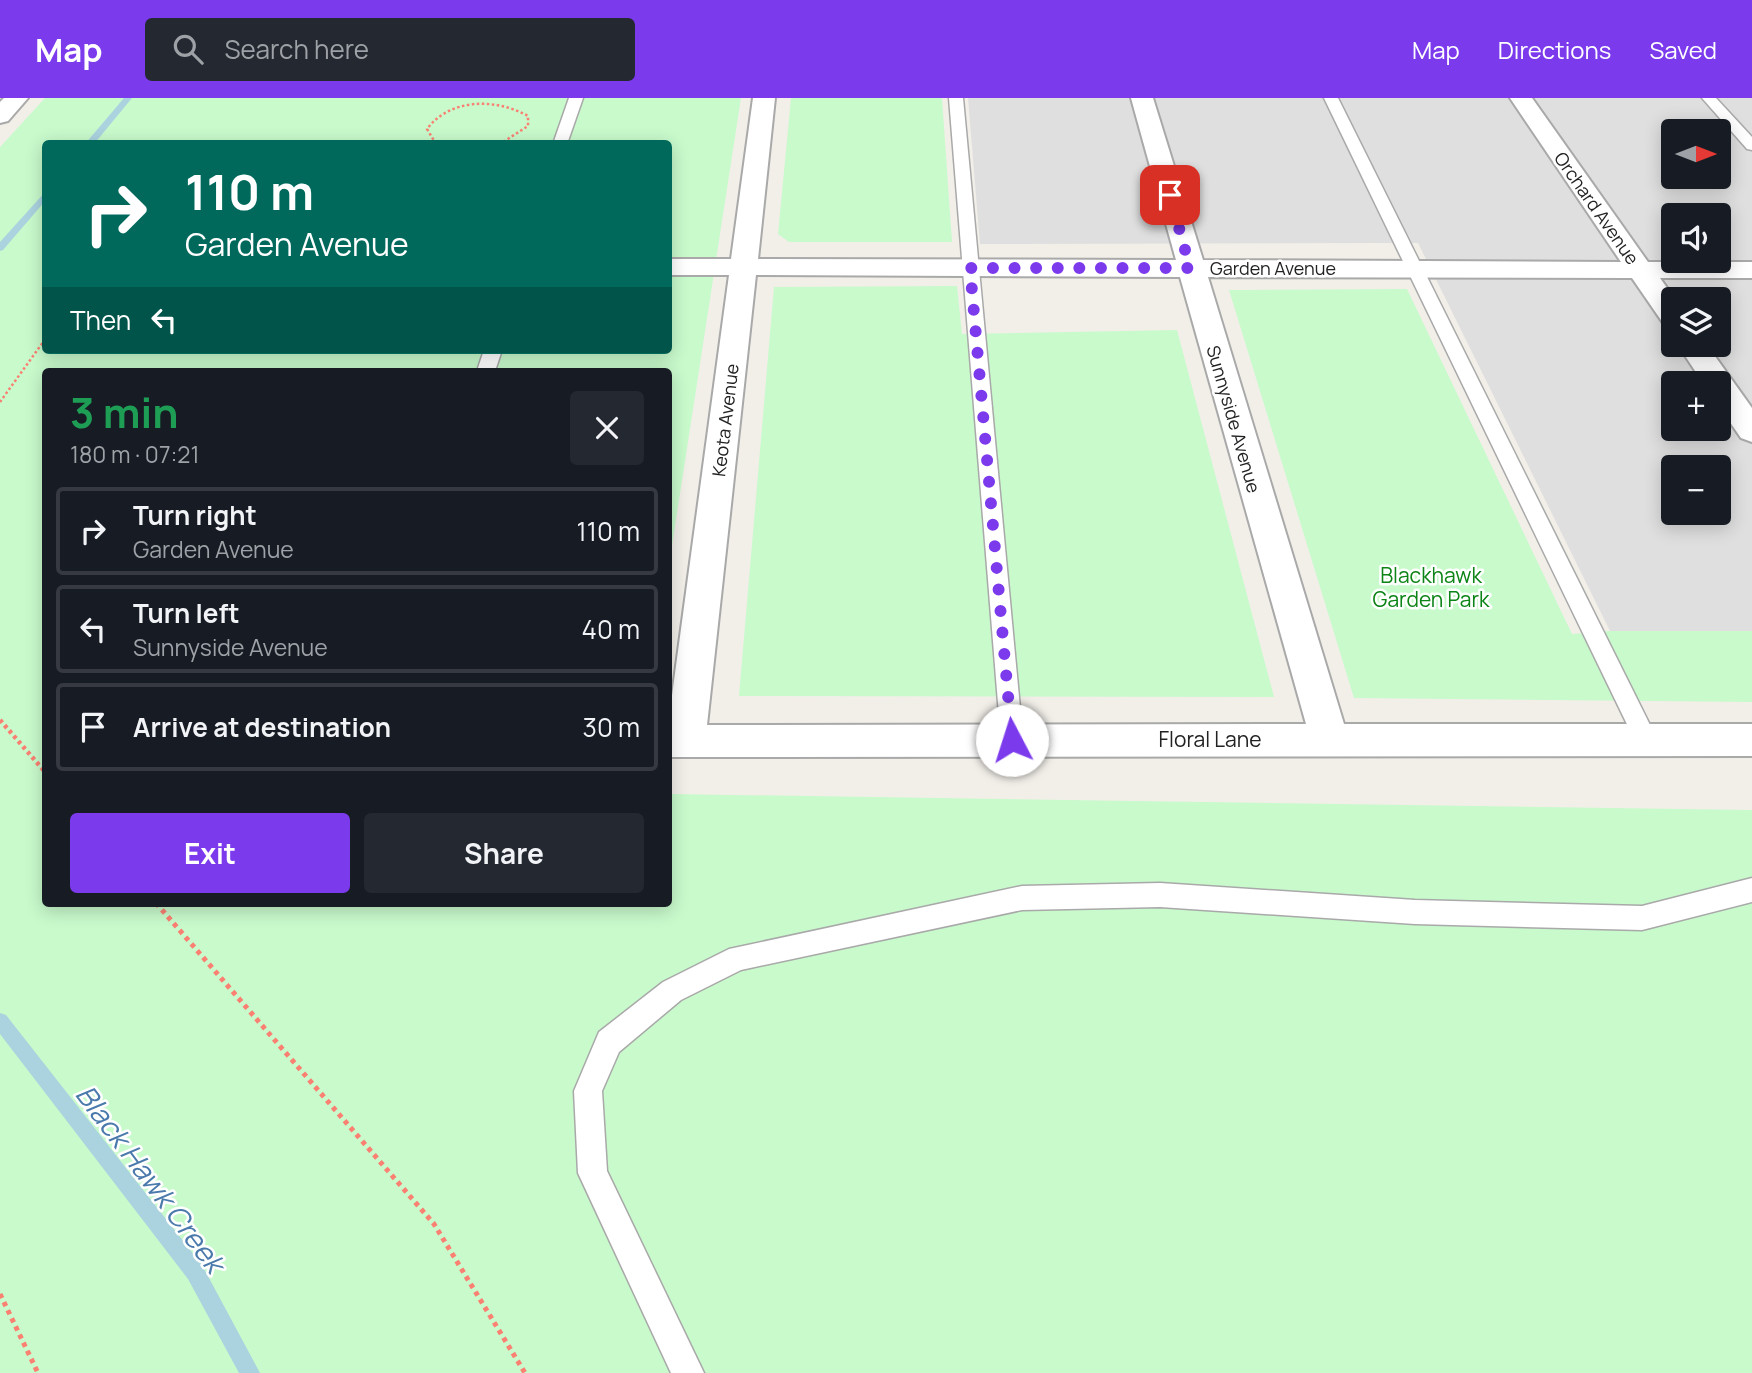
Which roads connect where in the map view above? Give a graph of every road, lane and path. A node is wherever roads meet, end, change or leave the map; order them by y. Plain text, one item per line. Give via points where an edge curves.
1 (17, 98) edge
2 (576, 98) edge
3 (764, 98) edge
4 (956, 98) edge
5 (1142, 98) edge
6 (1331, 98) edge
7 (1521, 98) edge
8 (1709, 98) edge
9 (0, 116) edge
10 (434, 140) edge
11 (506, 140) edge
12 (561, 140) edge
13 (1752, 146) edge
14 (672, 267) edge
15 (744, 268) junction
16 (970, 268) junction
17 (1190, 268) junction
18 (1414, 269) junction
19 (1640, 270) junction
20 (1752, 270) edge
21 (1661, 300) edge
22 (42, 344) edge
23 (1700, 357) edge
24 (0, 402) edge
25 (1752, 431) edge
26 (0, 720) edge
27 (1329, 739) junction
28 (1012, 740) junction
29 (1646, 740) junction
30 (1752, 740) edge
31 (677, 741) edge
32 (42, 768) edge
33 (1752, 890) edge
34 (159, 907) edge
35 (0, 1294) edge
36 (38, 1373) edge
37 (526, 1373) edge
38 (688, 1373) edge

1 - 9 street
2 - 12 lane
3 - 15 street, Keota Avenue
4 - 16 lane
5 - 17 street, Sunnyside Avenue
6 - 18 lane
7 - 19 street, Orchard Avenue
8 - 13 lane
10 - 11 path via 427,129 436,114 456,104 484,100 507,102 528,116 528,126
14 - 15 street, Garden Avenue
15 - 16 street, Garden Avenue
15 - 31 street, Keota Avenue
16 - 17 street, Garden Avenue
16 - 28 lane
17 - 18 street, Garden Avenue
17 - 27 street, Sunnyside Avenue
18 - 19 street, Garden Avenue
18 - 29 lane
19 - 20 street, Garden Avenue
19 - 21 street, Orchard Avenue
22 - 24 path
23 - 25 street
26 - 32 path
27 - 28 street, Floral Lane
27 - 29 street, Floral Lane
28 - 31 street, Floral Lane
29 - 30 street, Floral Lane
33 - 38 lane via 1642,918 1415,912 1160,895 1022,898 738,958 672,991 609,1042 588,1091 593,1173
34 - 37 path via 434,1224
35 - 36 path

